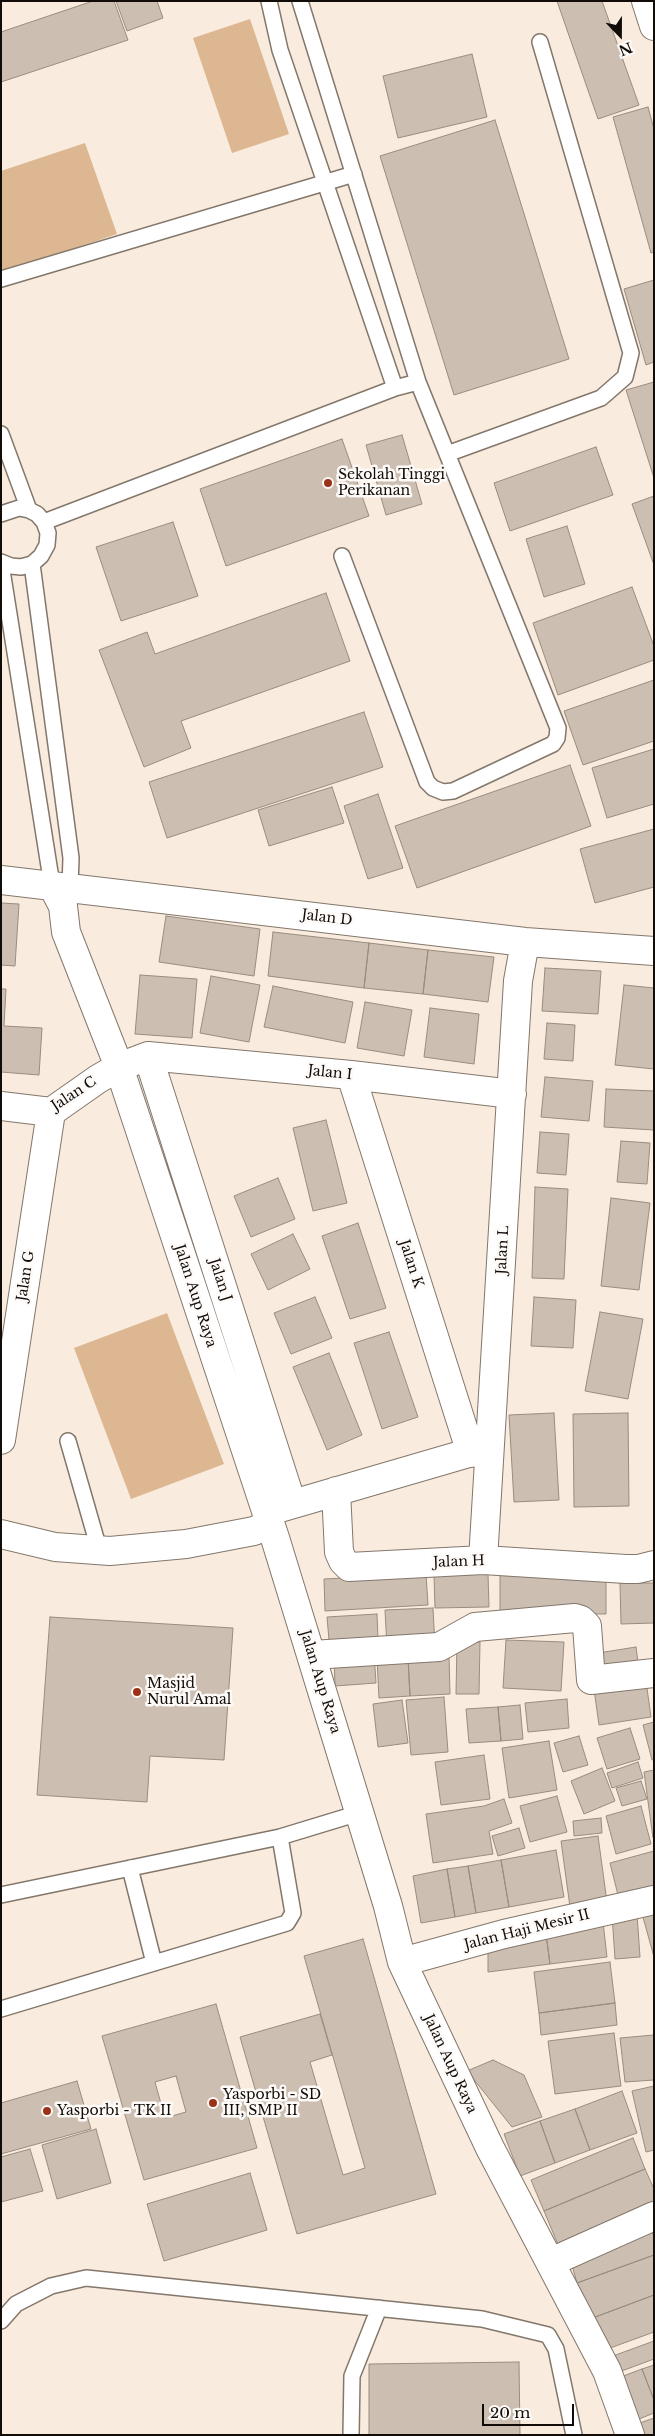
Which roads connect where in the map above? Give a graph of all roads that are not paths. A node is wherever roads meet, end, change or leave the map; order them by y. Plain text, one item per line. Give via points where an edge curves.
1 (269, 1) edge
2 (300, 1) edge
3 (540, 42) dead end
4 (354, 174) junction
5 (325, 181) junction
6 (1, 279) edge
7 (418, 382) junction
8 (395, 388) junction
9 (1, 434) edge
10 (447, 454) junction
11 (29, 510) junction
12 (1, 514) edge
13 (44, 522) junction
14 (342, 556) dead end
15 (1, 563) edge
16 (32, 564) junction
17 (1, 880) edge
18 (61, 893) junction
19 (525, 942) junction
20 (654, 952) edge
21 (137, 1060) junction
22 (351, 1075) junction
23 (512, 1094) junction
24 (1, 1106) edge
25 (51, 1112) junction
26 (3, 1412) edge
27 (1, 1440) edge
28 (68, 1441) dead end
29 (481, 1450) junction
30 (336, 1491) junction
31 (292, 1504) junction
32 (269, 1518) junction
33 (1, 1534) edge
34 (99, 1549) junction
35 (482, 1560) junction
36 (651, 1566) edge
37 (312, 1655) junction
38 (654, 1673) edge
39 (359, 1813) junction
40 (280, 1837) junction
41 (130, 1868) junction
42 (1, 1895) edge
43 (654, 1900) edge
44 (402, 1962) junction
45 (154, 1963) junction
46 (1, 2009) edge
47 (654, 2216) edge
48 (551, 2262) junction
49 (379, 2308) junction
50 (1, 2321) edge
51 (351, 2435) edge
52 (574, 2435) edge
53 (630, 2435) edge

1 - 5 lane via 280,50
2 - 4 lane
3 - 10 lane via 631,353 625,377 601,398
4 - 5 lane
4 - 7 lane
5 - 6 lane
5 - 8 lane
7 - 8 lane
7 - 10 lane
8 - 13 lane
9 - 11 lane
10 - 14 lane via 558,728 553,744 453,791 433,788 427,782
11 - 12 lane via 19,508
11 - 13 lane
13 - 16 lane via 48,533 47,545 42,556
15 - 16 lane via 16,567
15 - 18 lane
16 - 18 lane via 71,858
17 - 18 street, Jalan D
18 - 19 street, Jalan D
18 - 21 street, Jalan Aup Raya via 66,932
19 - 20 street, Jalan D
19 - 23 street, Jalan L via 518,981
21 - 22 street, Jalan I
21 - 25 street, Jalan C
21 - 31 street, Jalan J
21 - 32 street, Jalan Aup Raya
22 - 23 street, Jalan I
22 - 29 street, Jalan K
23 - 29 street, Jalan L
24 - 25 street, Jalan C
25 - 26 street, Jalan G
26 - 27 street, Jalan G
28 - 34 lane
29 - 30 street
29 - 35 street, Jalan L
30 - 31 street
30 - 35 street, Jalan H via 339,1552 350,1567
31 - 32 street
32 - 34 street via 254,1531 186,1544 110,1551
32 - 37 street, Jalan Aup Raya
33 - 34 street via 55,1547
35 - 36 street, Jalan H via 626,1569
37 - 38 street via 439,1648 475,1627 575,1618 587,1626 591,1680
37 - 39 street, Jalan Aup Raya
39 - 40 lane
39 - 44 street, Jalan Aup Raya
40 - 41 lane
40 - 45 lane via 293,1912 288,1923
41 - 42 lane
41 - 45 lane
43 - 44 street, Jalan Haji Mesir II via 504,1934
44 - 48 street, Jalan Aup Raya via 490,2148
45 - 46 lane
47 - 48 street
48 - 53 street, Jalan Aup Raya via 607,2371
49 - 50 lane via 86,2278 51,2286 16,2304
49 - 51 lane via 352,2376
49 - 52 lane via 482,2319 548,2335 556,2350

